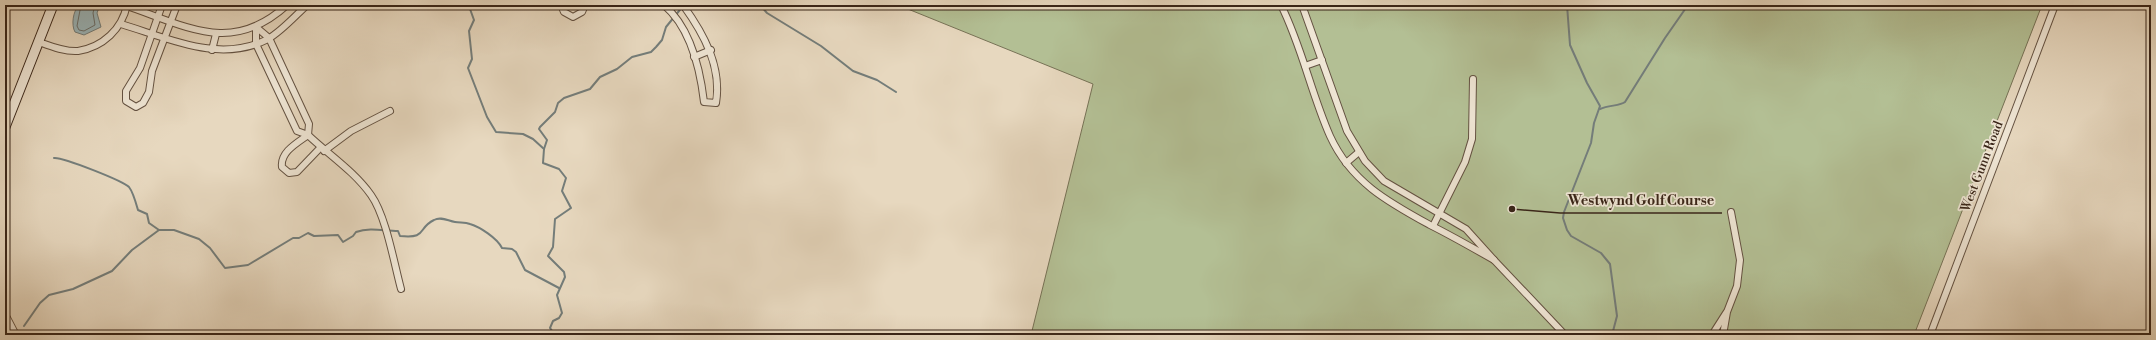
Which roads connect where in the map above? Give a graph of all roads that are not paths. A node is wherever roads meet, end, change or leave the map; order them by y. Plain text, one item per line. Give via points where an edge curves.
1 (53, 5) edge
2 (162, 5) edge
3 (177, 5) edge
4 (287, 5) edge
5 (307, 5) edge
6 (561, 5) edge
7 (585, 5) edge
8 (664, 5) edge
9 (684, 5) edge
10 (1281, 5) edge
11 (1302, 5) edge
12 (2054, 5) edge
13 (127, 6) edge
14 (158, 17) junction
15 (171, 21) junction
16 (121, 24) junction
17 (256, 27) junction
18 (152, 33) junction
19 (216, 34) junction
20 (164, 38) junction
21 (269, 38) junction
22 (38, 42) junction
23 (256, 44) junction
24 (212, 50) junction
25 (711, 50) junction
26 (694, 57) junction
27 (1322, 60) junction
28 (142, 61) junction
29 (154, 66) junction
30 (1306, 66) junction
31 (1473, 79) dead end
32 (390, 111) dead end
33 (6, 123) edge
34 (308, 135) junction
35 (322, 149) junction
36 (1359, 152) junction
37 (1346, 163) junction
38 (1731, 212) dead end
39 (1440, 214) junction
40 (1433, 226) junction
41 (1494, 260) junction
42 (401, 289) dead end
43 (1727, 312) junction
44 (5, 314) edge
45 (16, 335) edge
46 (1565, 335) edge
47 (1712, 335) edge
48 (1723, 335) edge
49 (1930, 335) edge

1 - 22 street
2 - 14 street
3 - 15 street
4 - 17 street
5 - 21 street
6 - 7 street via 564,12 573,17 582,12
8 - 26 street via 682,24
9 - 25 street via 699,26
10 - 30 street via 1293,29
11 - 27 street
12 - 49 street, West Gunn Road
13 - 14 street
13 - 16 street
14 - 15 street
14 - 18 street
15 - 19 street via 201,32
15 - 20 street
16 - 18 street
16 - 22 street via 102,44 77,51
17 - 19 street via 238,33
17 - 21 street
17 - 23 street
18 - 20 street
18 - 28 street
19 - 24 street
20 - 24 street
20 - 29 street
21 - 23 street
21 - 34 street via 310,124
22 - 33 street
23 - 24 street via 242,48
23 - 34 street via 297,131
25 - 26 street
25 - 26 street via 718,90 716,103 704,102 700,73
27 - 30 street
27 - 36 street via 1347,131
28 - 29 street
28 - 29 street via 126,91 126,101 136,107 143,103 149,92
30 - 37 street via 1330,136
31 - 39 street via 1472,139 1465,162
32 - 35 street
34 - 35 street
34 - 35 street via 285,154 281,162 282,167 289,173 297,172
35 - 42 street via 352,173 372,196 383,222
36 - 37 street
36 - 39 street via 1384,181
37 - 40 street via 1378,195
38 - 43 street via 1740,260 1737,286
39 - 40 street
39 - 41 street via 1472,233
40 - 41 street
41 - 46 street
43 - 47 street
43 - 48 street
44 - 45 street

